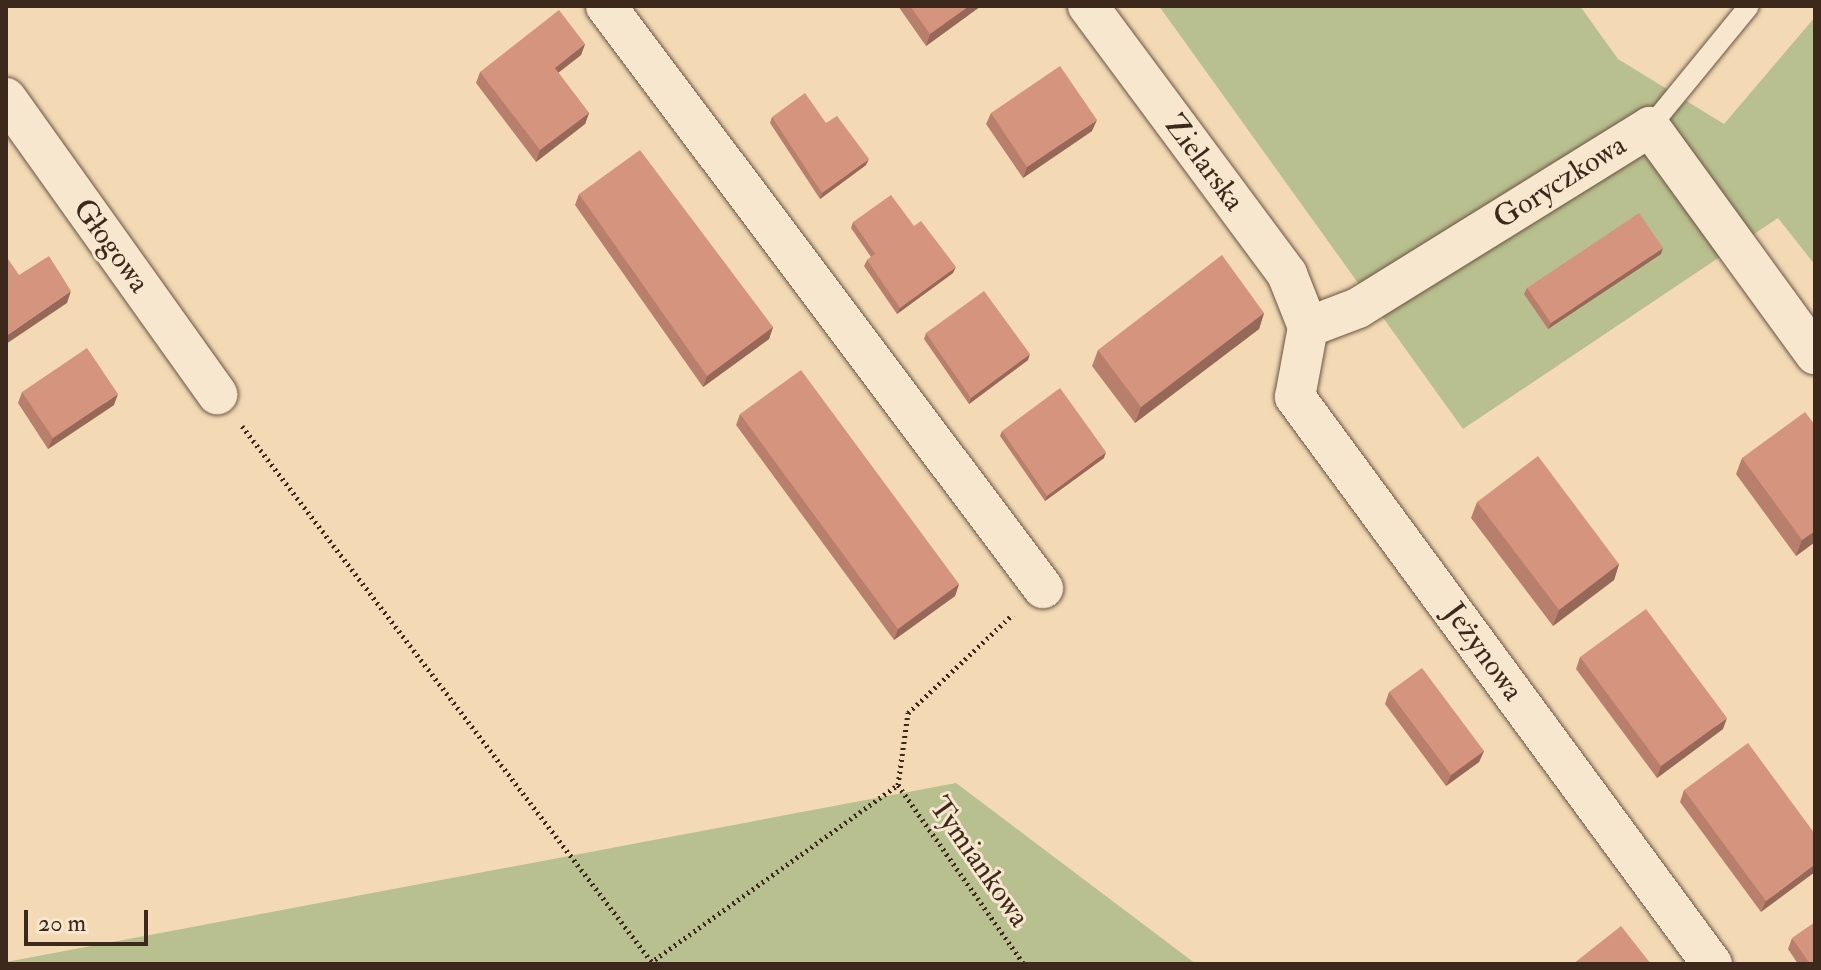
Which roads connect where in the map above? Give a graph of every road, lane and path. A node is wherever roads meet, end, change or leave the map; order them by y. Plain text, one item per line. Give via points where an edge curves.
1 (606, 6) edge
2 (1088, 6) edge
3 (1749, 6) edge
4 (6, 98) edge
5 (1650, 127) junction
6 (1308, 327) junction
7 (1815, 354) edge
8 (217, 394) joint
9 (1043, 588) joint
10 (898, 785) junction
11 (651, 963) edge
12 (1024, 964) edge
13 (1712, 964) edge

1 - 9 street
2 - 6 street, Zielarska via 1287,274
3 - 5 lane
4 - 8 street, Głogowa
5 - 6 street, Goryczkowa via 1358,308
5 - 7 street, Goryczkowa
6 - 13 street, Jeżynowa via 1295,397
8 - 11 path
9 - 10 path via 908,713
10 - 11 path
10 - 12 path, Tymiankowa

